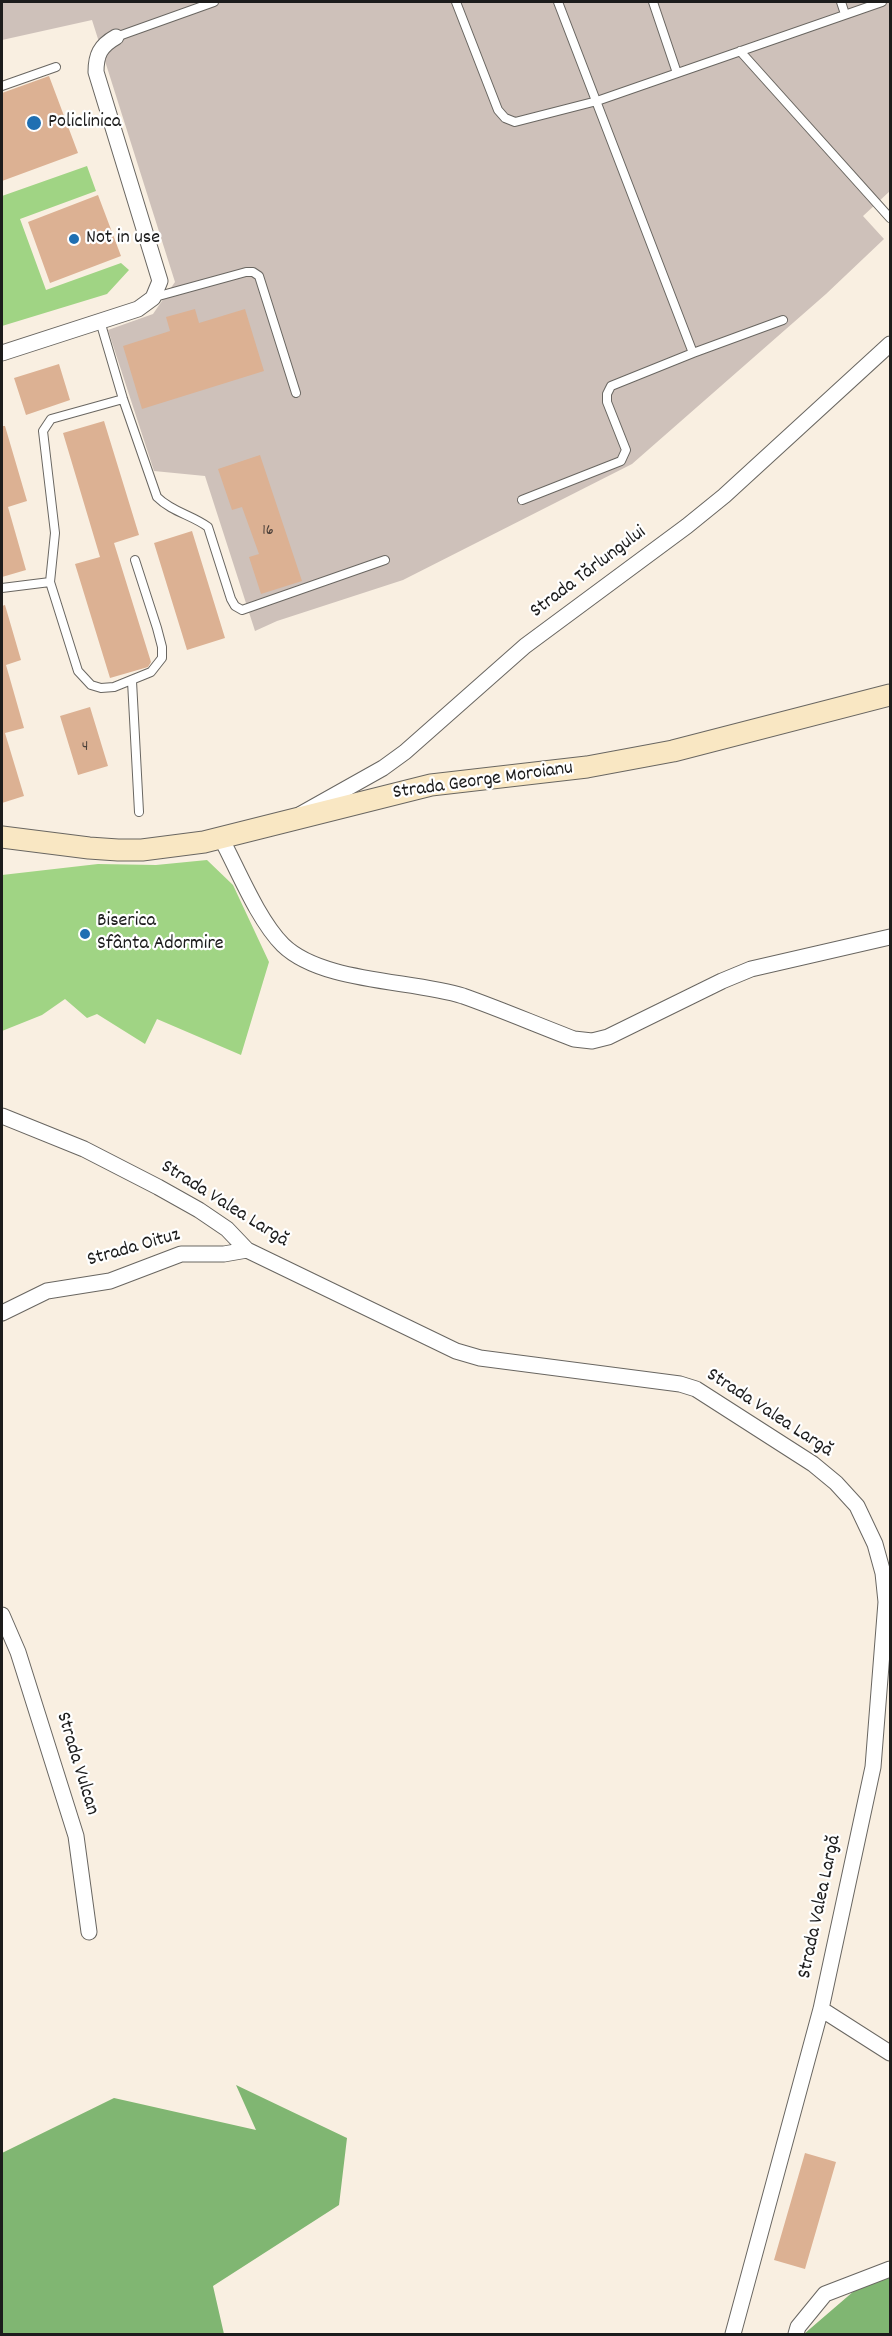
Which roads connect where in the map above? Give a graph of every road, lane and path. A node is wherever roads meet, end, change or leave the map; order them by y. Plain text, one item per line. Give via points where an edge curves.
1 (214, 2) edge
2 (456, 2) edge
3 (558, 2) edge
4 (653, 2) edge
5 (841, 2) edge
6 (882, 2) edge
7 (845, 14) junction
8 (116, 37) joint
9 (740, 51) junction
10 (56, 67) dead end
11 (677, 73) junction
12 (2, 86) edge
13 (597, 101) junction
14 (891, 218) edge
15 (153, 298) junction
16 (783, 320) dead end
17 (100, 321) junction
18 (891, 344) edge
19 (2, 353) edge
20 (693, 353) junction
21 (296, 393) dead end
22 (123, 399) junction
23 (522, 500) dead end
24 (135, 560) dead end
25 (385, 560) dead end
26 (50, 582) junction
27 (2, 588) edge
28 (132, 681) junction
29 (891, 695) edge
30 (139, 812) dead end
31 (300, 817) junction
32 (2, 837) edge
33 (221, 838) junction
34 (891, 937) edge
35 (2, 1116) edge
36 (247, 1250) junction
37 (2, 1313) edge
38 (2, 1615) edge
39 (89, 1932) dead end
40 (821, 2009) junction
41 (891, 2053) edge
42 (891, 2269) edge
43 (733, 2334) edge
44 (796, 2334) edge

1 - 8 lane
2 - 13 lane via 498,110 505,118 515,122
3 - 13 lane
4 - 11 lane
5 - 7 lane
6 - 7 lane
7 - 9 lane
8 - 15 street via 99,51 96,72 160,281
9 - 11 lane
9 - 14 lane
10 - 12 lane
11 - 13 lane
13 - 20 lane
15 - 17 street via 138,309
15 - 21 lane via 253,272 259,276
16 - 20 lane
17 - 19 street
17 - 22 lane
18 - 31 street, Strada Tărlungului via 706,511 525,646 405,752 304,810
20 - 23 lane via 611,386 607,402 626,450 621,461
22 - 25 lane via 157,497 166,506 208,527 235,606 242,610
22 - 26 lane via 51,419 43,431 55,533
24 - 28 lane via 157,628 162,658 151,672
26 - 27 lane
26 - 28 lane via 78,671 84,679 101,688
28 - 30 lane
29 - 31 main road, Strada George Moroianu via 673,751 587,767 431,785
31 - 33 main road, Strada George Moroianu
32 - 33 main road, Strada George Moroianu via 118,850 174,847
33 - 34 street via 274,934 297,956 366,978 462,996 574,1039 592,1041 608,1037 751,969
35 - 36 street, Strada Valea Largă via 84,1149 168,1192 227,1229
36 - 37 street, Strada Oituz via 181,1254 110,1281 46,1291
36 - 40 street, Strada Valea Largă via 469,1356 696,1389 813,1464 857,1506 876,1544 886,1602 873,1767
38 - 39 street, Strada Vulcan via 18,1652 76,1836
40 - 41 street
40 - 43 street, Strada Valea Largă
42 - 44 street via 825,2294

